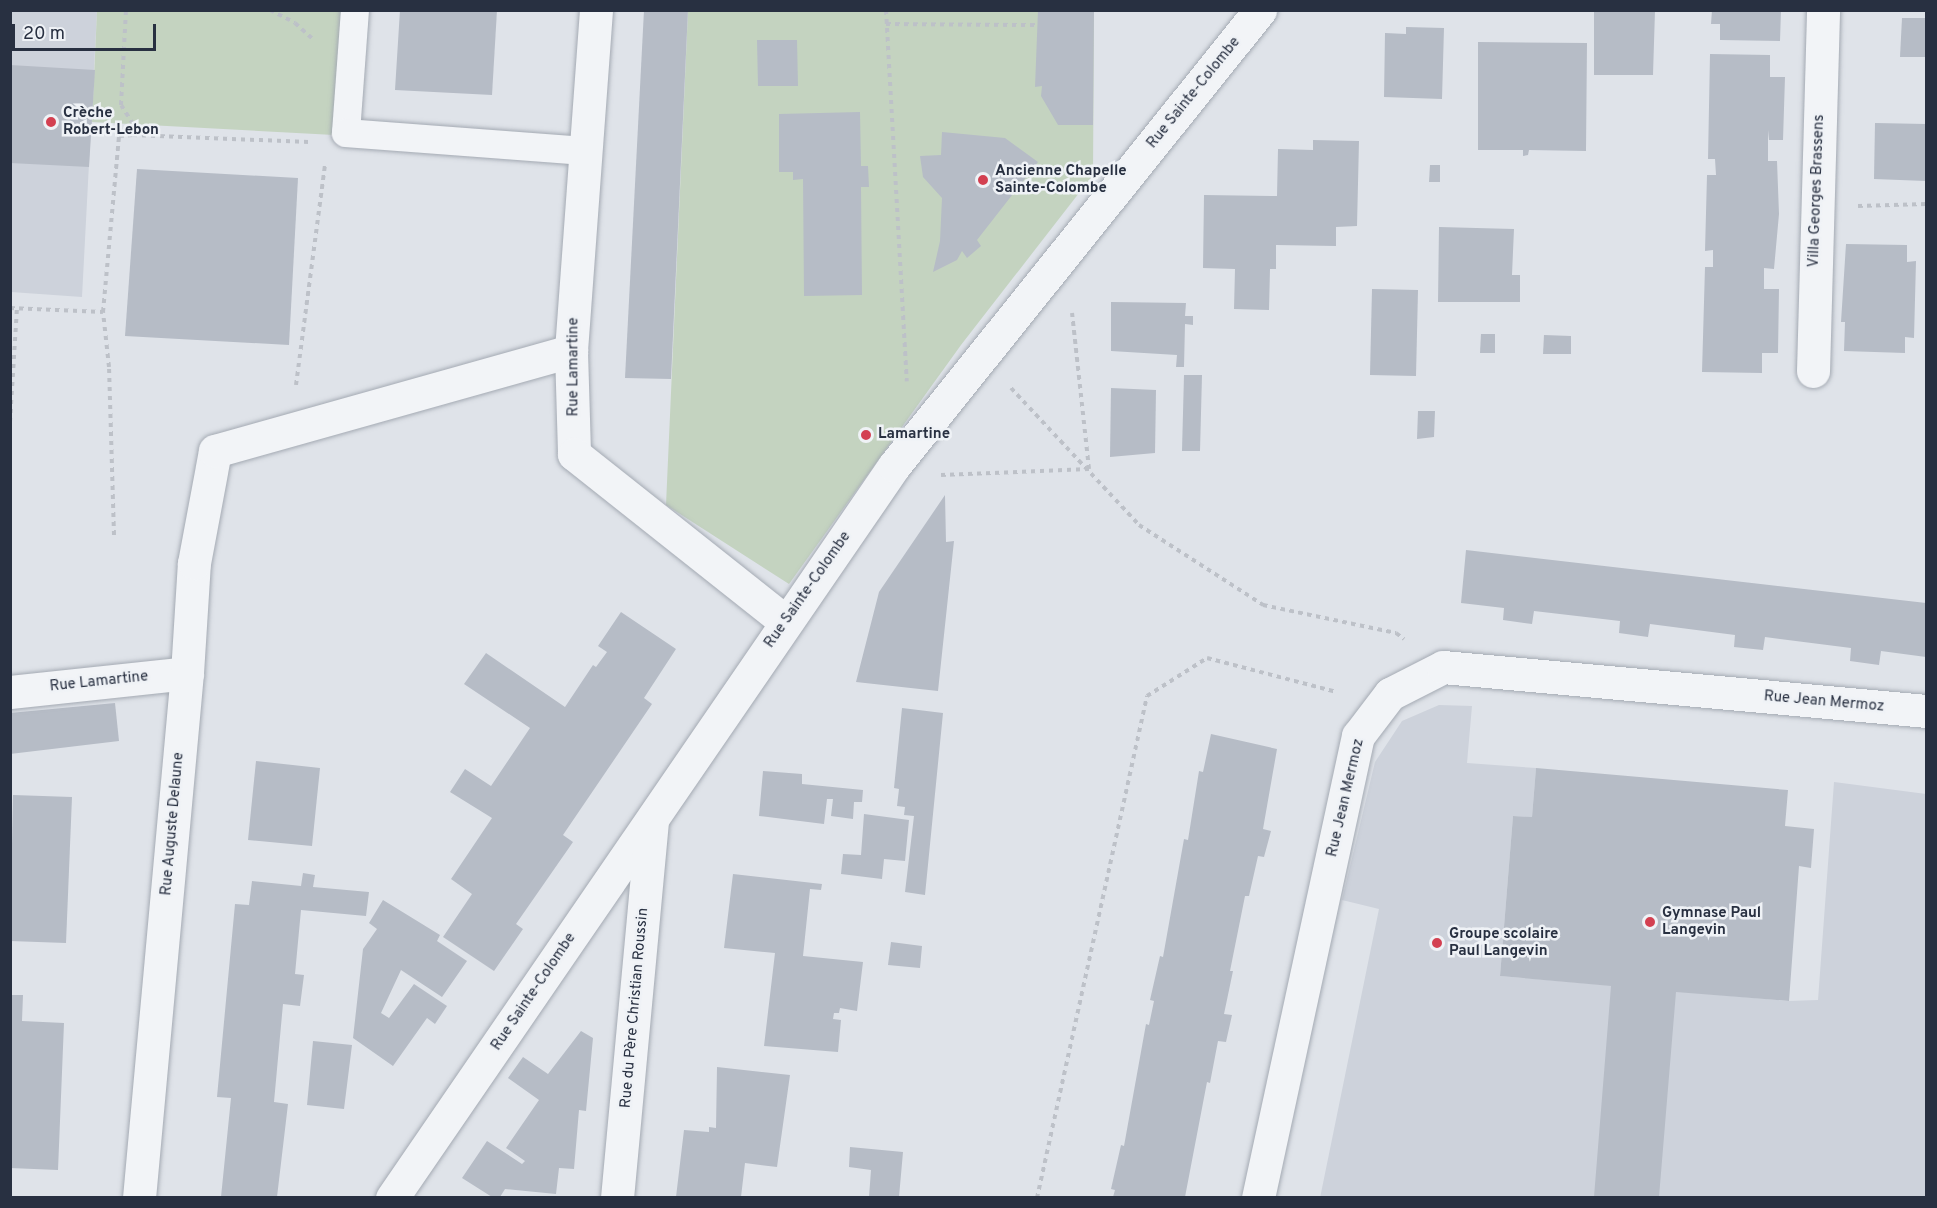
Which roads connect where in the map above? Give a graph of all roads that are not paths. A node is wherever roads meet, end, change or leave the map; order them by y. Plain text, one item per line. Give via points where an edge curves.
1 (355, 10) edge
2 (596, 10) edge
3 (1260, 10) edge
4 (1822, 10) edge
5 (587, 151) junction
6 (571, 351) junction
7 (1813, 371) dead end
8 (786, 622) junction
9 (187, 672) junction
10 (10, 692) edge
11 (1926, 711) edge
12 (652, 819) junction
13 (138, 1197) edge
14 (392, 1197) edge
15 (617, 1197) edge
16 (1258, 1197) edge

1 - 5 lane via 337,138
2 - 5 street, Rue Lamartine
3 - 8 street, Rue Sainte-Colombe via 886,477
4 - 7 street, Villa Georges Brassens
5 - 6 street, Rue Lamartine
6 - 8 street, Rue Lamartine via 574,454
6 - 9 street, Rue Auguste Delaune via 215,451 194,562
8 - 12 street, Rue Sainte-Colombe
9 - 10 street, Rue Lamartine
9 - 13 street, Rue Auguste Delaune
11 - 16 street, Rue Jean Mermoz via 1443,667 1390,694 1358,736
12 - 14 street, Rue Sainte-Colombe
12 - 15 street, Rue du Père Christian Roussin

